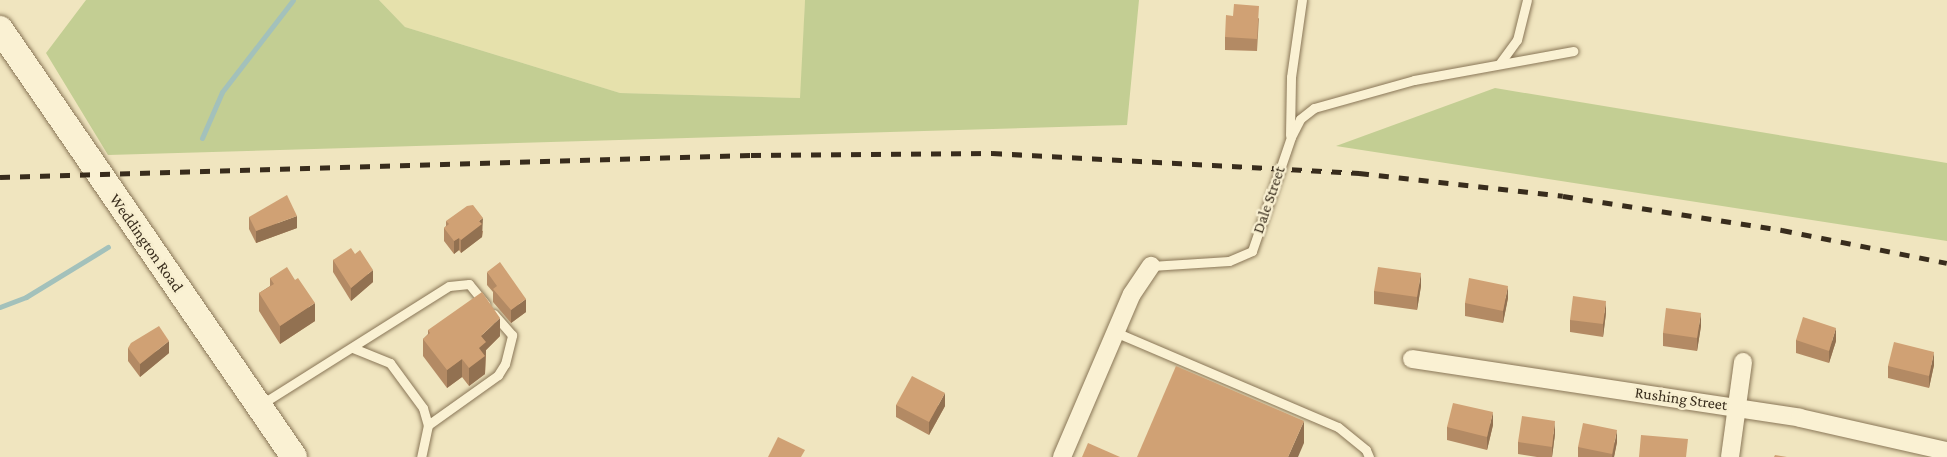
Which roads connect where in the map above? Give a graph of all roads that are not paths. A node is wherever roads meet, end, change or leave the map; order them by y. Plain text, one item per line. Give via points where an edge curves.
1 (1302, 0) edge
2 (1527, 0) edge
3 (0, 29) edge
4 (1573, 51) dead end
5 (1500, 63) junction
6 (1290, 137) junction
7 (1151, 266) joint
8 (1115, 332) junction
9 (353, 348) junction
10 (1412, 359) dead end
11 (1743, 362) dead end
12 (258, 406) junction
13 (1737, 408) junction
14 (428, 425) junction
15 (1947, 452) edge
16 (294, 457) edge
17 (421, 457) edge
18 (1062, 457) edge
19 (1369, 457) edge
20 (1730, 457) edge

1 - 6 lane via 1291,77
2 - 5 lane via 1517,40
3 - 12 main road, Weddington Road
4 - 5 lane, Dale Street
5 - 6 lane, Dale Street via 1332,100 1300,119
6 - 7 lane, Dale Street via 1252,251 1229,261
7 - 8 street, Dale Street via 1132,294
8 - 18 street, Dale Street
8 - 19 lane via 1338,426
9 - 12 lane
9 - 14 lane via 390,363 423,408
9 - 14 lane via 449,286 469,284 512,335 506,364 498,375
10 - 13 street, Rushing Street
11 - 13 street
12 - 16 main road, Weddington Road
13 - 15 street, Rushing Street
13 - 20 street
14 - 17 lane

